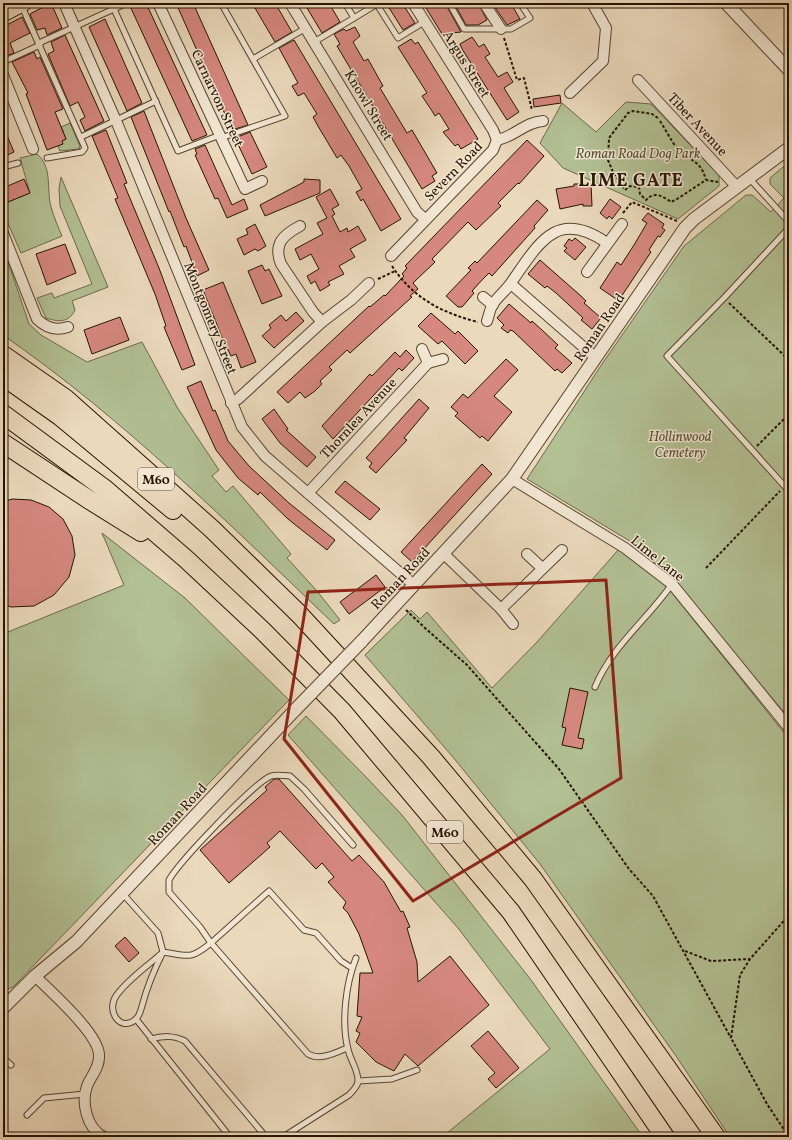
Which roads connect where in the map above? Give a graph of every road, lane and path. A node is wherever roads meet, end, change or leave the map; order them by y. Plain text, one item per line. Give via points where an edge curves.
1 (64, 3) edge
2 (127, 3) edge
3 (158, 3) edge
4 (221, 3) edge
5 (290, 3) edge
6 (345, 3) edge
7 (413, 3) edge
8 (448, 3) edge
9 (484, 3) edge
10 (520, 3) edge
11 (592, 3) edge
12 (726, 3) edge
13 (376, 4) edge
14 (24, 7) edge
15 (114, 9) junction
16 (3, 14) edge
17 (354, 18) junction
18 (424, 22) junction
19 (75, 27) junction
20 (306, 28) junction
21 (501, 29) junction
22 (314, 42) junction
23 (39, 44) junction
24 (253, 59) junction
25 (3, 62) edge
26 (789, 70) edge
27 (3, 75) edge
28 (638, 80) dead end
29 (570, 92) dead end
30 (156, 101) junction
31 (532, 110) dead end
32 (116, 120) junction
33 (543, 121) dead end
34 (81, 137) junction
35 (221, 137) junction
36 (497, 140) junction
37 (789, 148) edge
38 (34, 149) dead end
39 (47, 158) dead end
40 (18, 163) dead end
41 (3, 167) edge
42 (749, 178) junction
43 (706, 180) junction
44 (262, 181) dead end
45 (723, 183) dead end
46 (737, 187) junction
47 (425, 219) junction
48 (621, 221) joint
49 (679, 222) dead end
50 (789, 222) edge
51 (300, 226) dead end
52 (789, 228) edge
53 (3, 234) edge
54 (607, 243) junction
55 (391, 261) joint
56 (395, 271) junction
57 (587, 272) dead end
58 (369, 283) joint
59 (511, 284) junction
60 (483, 297) dead end
61 (724, 298) junction
62 (493, 305) junction
63 (487, 321) joint
64 (322, 322) junction
65 (68, 327) dead end
66 (422, 349) dead end
67 (3, 355) edge
68 (443, 358) dead end
69 (596, 358) junction
70 (789, 360) edge
71 (428, 363) junction
72 (3, 376) edge
73 (231, 403) junction
74 (3, 414) edge
75 (789, 414) edge
76 (3, 443) edge
77 (753, 450) junction
78 (512, 479) junction
79 (784, 486) junction
80 (789, 491) edge
81 (308, 493) junction
82 (562, 550) dead end
83 (443, 553) junction
84 (527, 554) dead end
85 (186, 560) junction
86 (542, 568) junction
87 (706, 568) dead end
88 (672, 584) junction
89 (414, 585) junction
90 (398, 602) junction
91 (501, 609) junction
92 (299, 614) junction
93 (513, 624) dead end
94 (595, 687) dead end
95 (789, 728) edge
96 (353, 845) dead end
97 (123, 894) junction
98 (789, 915) edge
99 (211, 943) junction
100 (684, 950) junction
101 (163, 952) junction
102 (356, 958) dead end
103 (750, 959) junction
104 (352, 968) junction
105 (35, 976) junction
106 (3, 1008) edge
107 (136, 1019) junction
108 (731, 1038) junction
109 (152, 1039) junction
110 (347, 1048) junction
111 (3, 1058) edge
112 (11, 1065) dead end
113 (417, 1070) dead end
114 (358, 1081) junction
115 (86, 1094) junction
116 (27, 1115) dead end
117 (104, 1137) edge
118 (230, 1137) edge
119 (266, 1137) edge
120 (284, 1137) edge
121 (665, 1137) edge
122 (716, 1137) edge
123 (789, 1137) edge

1 - 19 street, Montgomery Street
2 - 15 lane
3 - 35 street, Carnarvon Street
4 - 24 lane
5 - 20 street, Knowl Street
6 - 17 lane
7 - 18 street, Argus Street
8 - 21 lane via 464,29
9 - 21 street
10 - 21 lane via 530,18 511,29
11 - 29 street via 607,32 603,61
12 - 26 street
13 - 17 lane
13 - 18 lane via 398,38
14 - 16 main road
14 - 23 lane
15 - 19 lane
15 - 30 lane
17 - 22 lane
18 - 36 street, Argus Street
19 - 23 lane
19 - 32 street, Montgomery Street
20 - 22 street, Knowl Street
20 - 24 lane
21 - 31 path via 517,80 524,78
22 - 47 street, Knowl Street via 417,212
23 - 25 lane
23 - 34 lane
24 - 35 lane via 285,116
27 - 38 street
28 - 46 street, Tiber Avenue
30 - 32 lane
30 - 35 lane via 178,151
32 - 34 lane
32 - 73 street, Montgomery Street
33 - 36 street, Severn Road via 534,121 506,138
34 - 39 lane via 84,148 82,152
35 - 44 street, Carnarvon Street via 245,189
36 - 47 street, Severn Road via 493,150
37 - 42 street, Roman Road
40 - 41 lane
42 - 46 street, Roman Road
42 - 50 lane
43 - 43 path via 700,164 677,149 659,118 652,114 634,111 628,113 608,138 608,160 624,190 630,186 639,187 640,194 646,200 654,195 663,196 670,202
43 - 45 path
46 - 69 street, Roman Road via 694,219 686,228
47 - 55 street, Severn Road
48 - 49 path via 632,202
48 - 54 street
51 - 64 street via 280,241 277,255 284,270
52 - 61 lane
53 - 65 street via 37,319 53,329
54 - 57 street
54 - 59 street via 592,233 577,228 555,231 538,245
55 - 56 path
56 - 58 path
56 - 63 path via 424,301 452,316
58 - 64 street
59 - 62 street
59 - 69 street
60 - 62 street
61 - 70 path
61 - 77 lane via 667,356
62 - 63 street
64 - 73 street
66 - 71 street
67 - 92 highway, M60 via 66,400 212,529
68 - 71 street, Thornlea Avenue
69 - 78 street, Roman Road
71 - 81 street, Thornlea Avenue
72 - 92 highway, M60 via 61,417
73 - 81 street, Montgomery Street via 251,440 265,456
74 - 85 highway, M60 via 105,489
75 - 77 path
76 - 85 highway, M60 via 88,500
77 - 79 lane
78 - 83 street, Roman Road
78 - 88 street, Lime Lane via 625,548
79 - 80 lane
79 - 87 path
81 - 89 street, Montgomery Street
82 - 86 street
83 - 89 street, Roman Road
83 - 91 street
84 - 86 street
85 - 121 highway, M60 via 262,630 342,711 413,793 511,912
86 - 91 street
88 - 94 lane via 660,602 606,662
88 - 95 street, Lime Lane
89 - 90 street, Roman Road
90 - 97 street, Roman Road, bridge
90 - 100 path via 467,665 559,769 629,868 653,896
91 - 93 street
92 - 122 highway, M60 via 431,757 533,879
96 - 99 lane via 290,776 271,776 248,794 203,840 169,880 169,892
97 - 101 lane via 158,934
97 - 105 street, Roman Road via 76,942
98 - 103 path
99 - 101 lane via 189,957
99 - 104 lane via 269,891 304,930 316,933
99 - 110 lane via 308,1054 324,1056
100 - 103 path via 711,961
100 - 108 path
101 - 107 lane via 150,978
101 - 107 lane via 124,987 112,1003 111,1009 118,1020 123,1023
102 - 104 lane
103 - 108 path via 740,975
104 - 110 lane via 345,1003
105 - 106 street, Roman Road
105 - 115 street via 84,1026 98,1048 98,1064 86,1088
107 - 109 lane
108 - 123 path via 767,1104
109 - 118 lane
109 - 119 lane via 167,1036 185,1041
110 - 114 lane
111 - 112 lane
113 - 114 lane via 392,1079
114 - 120 lane via 357,1086 349,1094
115 - 116 lane via 44,1098
115 - 117 street via 89,1122 94,1131

